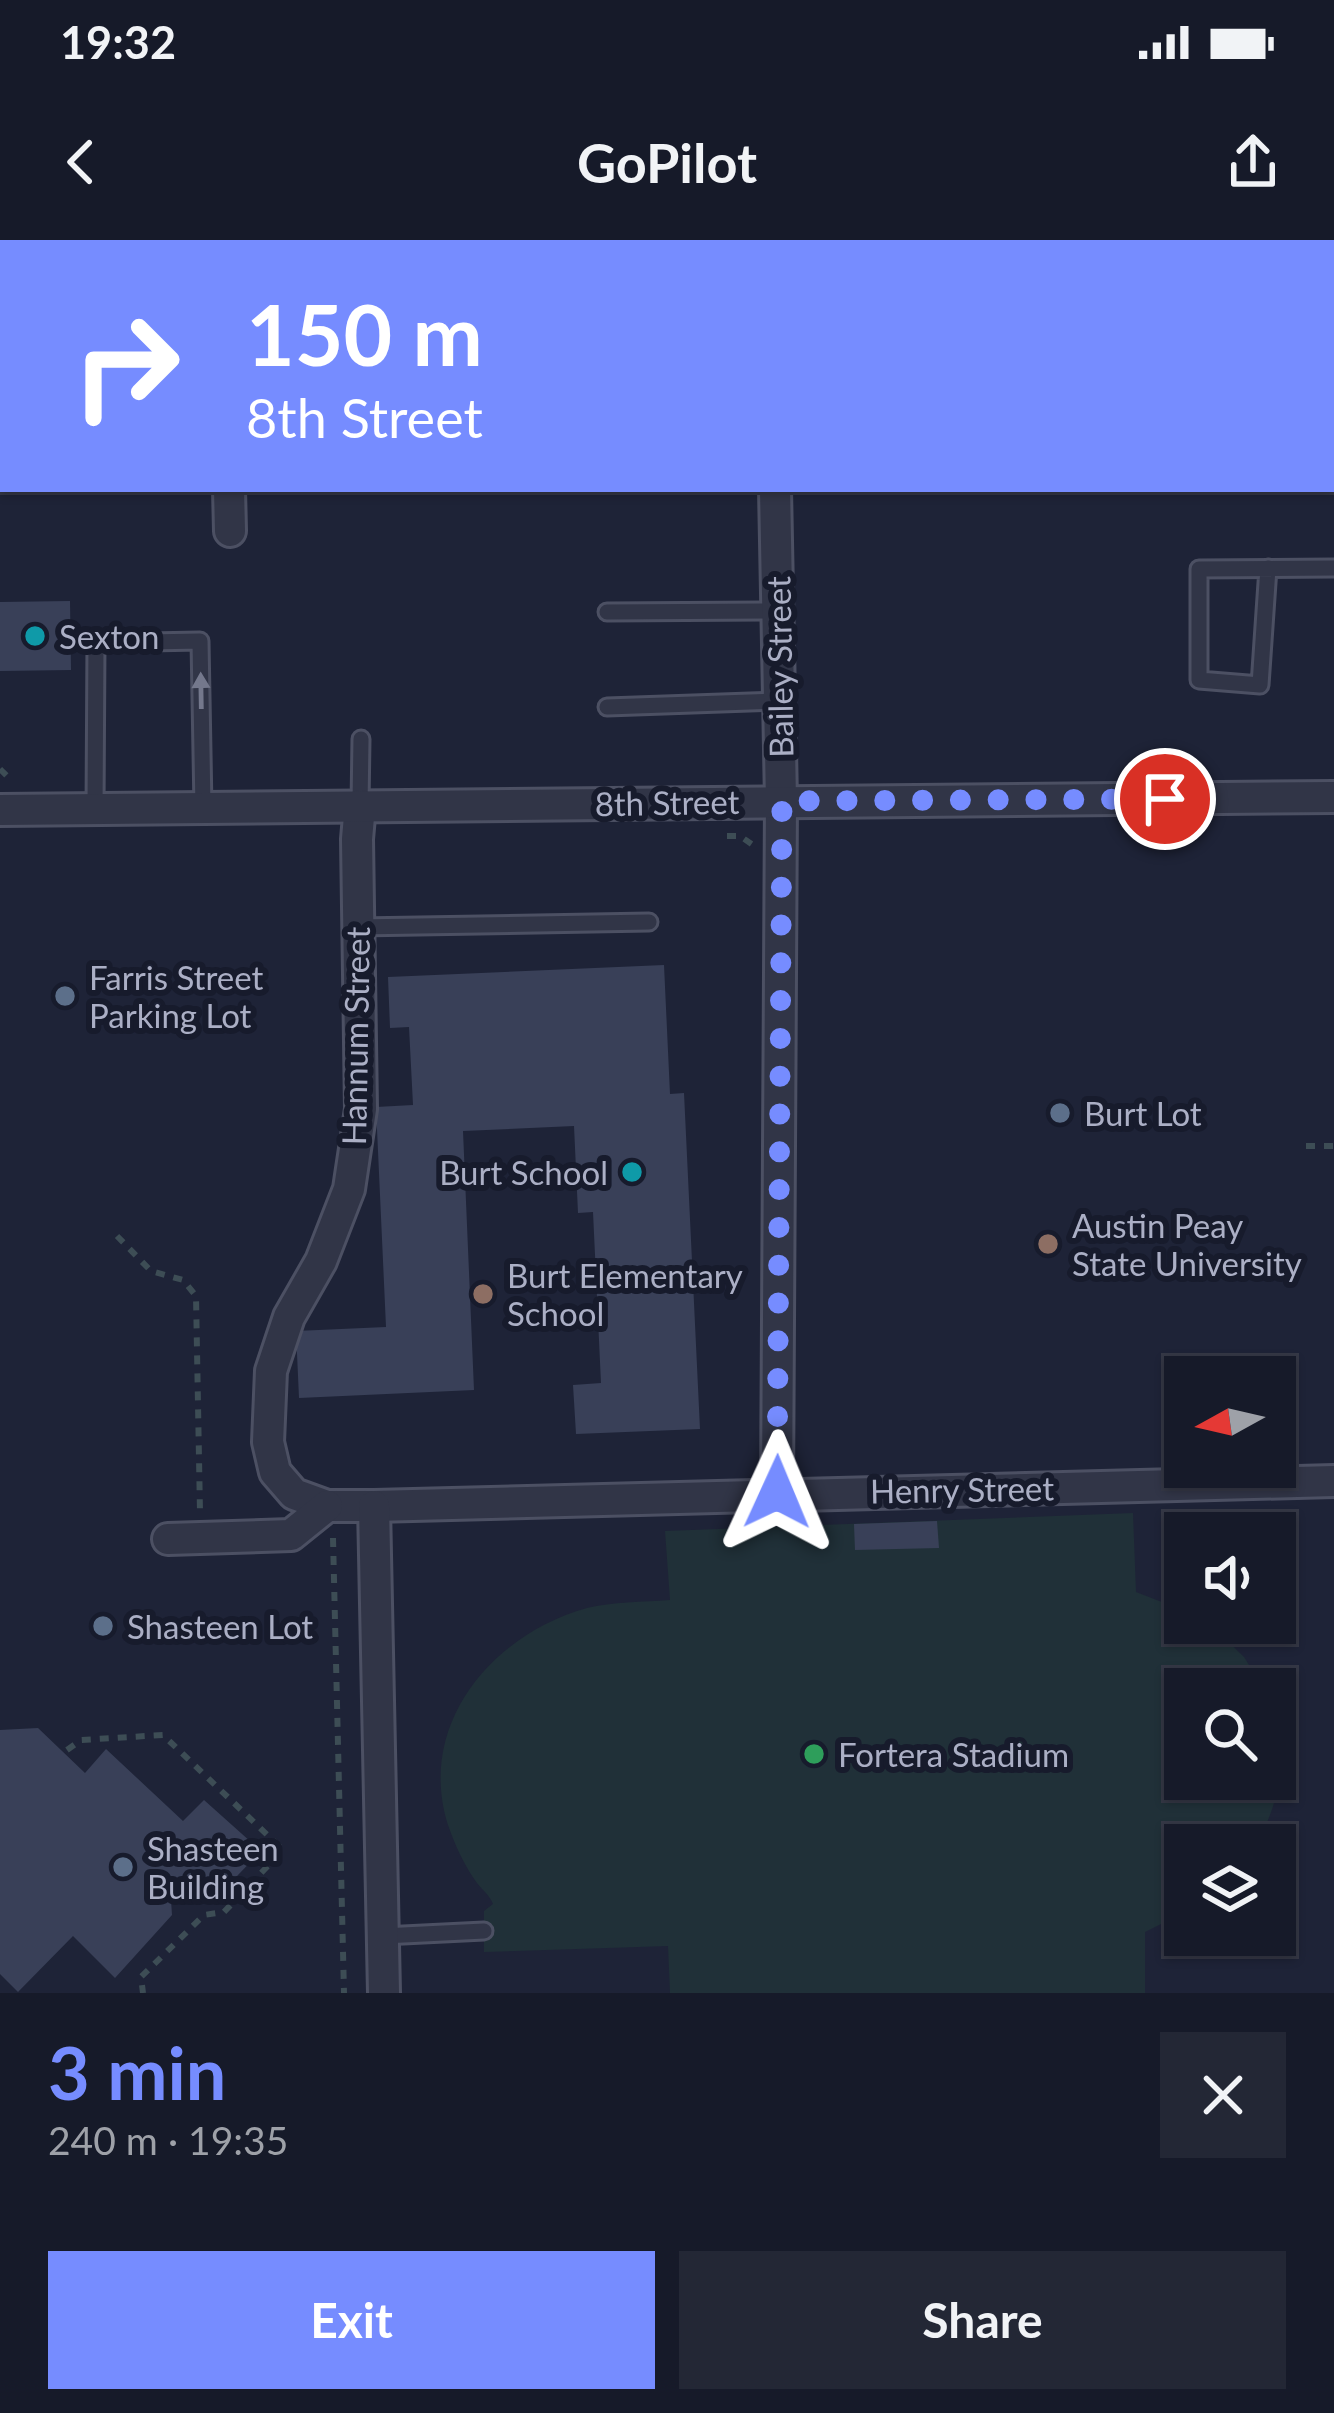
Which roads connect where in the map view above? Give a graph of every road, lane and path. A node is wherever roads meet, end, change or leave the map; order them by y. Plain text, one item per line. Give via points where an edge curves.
1 (229, 492) edge
2 (775, 492) edge
3 (230, 531) dead end
4 (1268, 568) junction
5 (1334, 568) edge
6 (778, 611) junction
7 (608, 612) dead end
8 (779, 701) junction
9 (607, 707) dead end
10 (361, 739) dead end
11 (0, 769) edge
12 (6, 795) edge
13 (1334, 797) edge
14 (782, 801) junction
15 (360, 805) junction
16 (203, 808) junction
17 (94, 810) junction
18 (707, 836) dead end
19 (756, 852) dead end
20 (650, 922) dead end
21 (358, 927) junction
22 (1306, 1146) dead end
23 (1334, 1146) edge
24 (117, 1236) dead end
25 (1334, 1480) edge
26 (777, 1492) junction
27 (374, 1506) junction
28 (330, 1520) junction
29 (200, 1521) dead end
30 (168, 1539) dead end
31 (67, 1750) dead end
32 (484, 1931) dead end
33 (383, 1936) junction
34 (143, 1993) edge
35 (344, 1993) edge
36 (384, 1993) edge

1 - 3 street
2 - 6 street, Bailey Street
4 - 4 lane via 1199,569 1199,680 1260,685
4 - 5 lane
6 - 7 lane
6 - 8 street, Bailey Street
8 - 9 lane
8 - 14 street, Bailey Street
10 - 15 lane
11 - 12 path
12 - 17 street, 8th Street
13 - 14 street, 8th Street
14 - 15 street, 8th Street
14 - 26 street, Bailey Street
15 - 16 street, 8th Street
15 - 21 street, Hannum Street
16 - 17 street, 8th Street
16 -> 17 lane via 200,641 179,641 96,643
18 - 19 path via 740,836
20 - 21 lane
21 - 28 street, Hannum Street via 361,1109 350,1189 271,1372 275,1472
22 - 23 path
24 - 29 path via 152,1271 183,1280 196,1296
25 - 26 street, Henry Street
26 - 27 street, Henry Street
27 - 28 street
27 - 33 street
28 - 30 street via 291,1535
28 - 35 path
31 - 34 path via 81,1740 163,1735 283,1850 224,1912 204,1915 141,1977
32 - 33 lane
33 - 36 street

